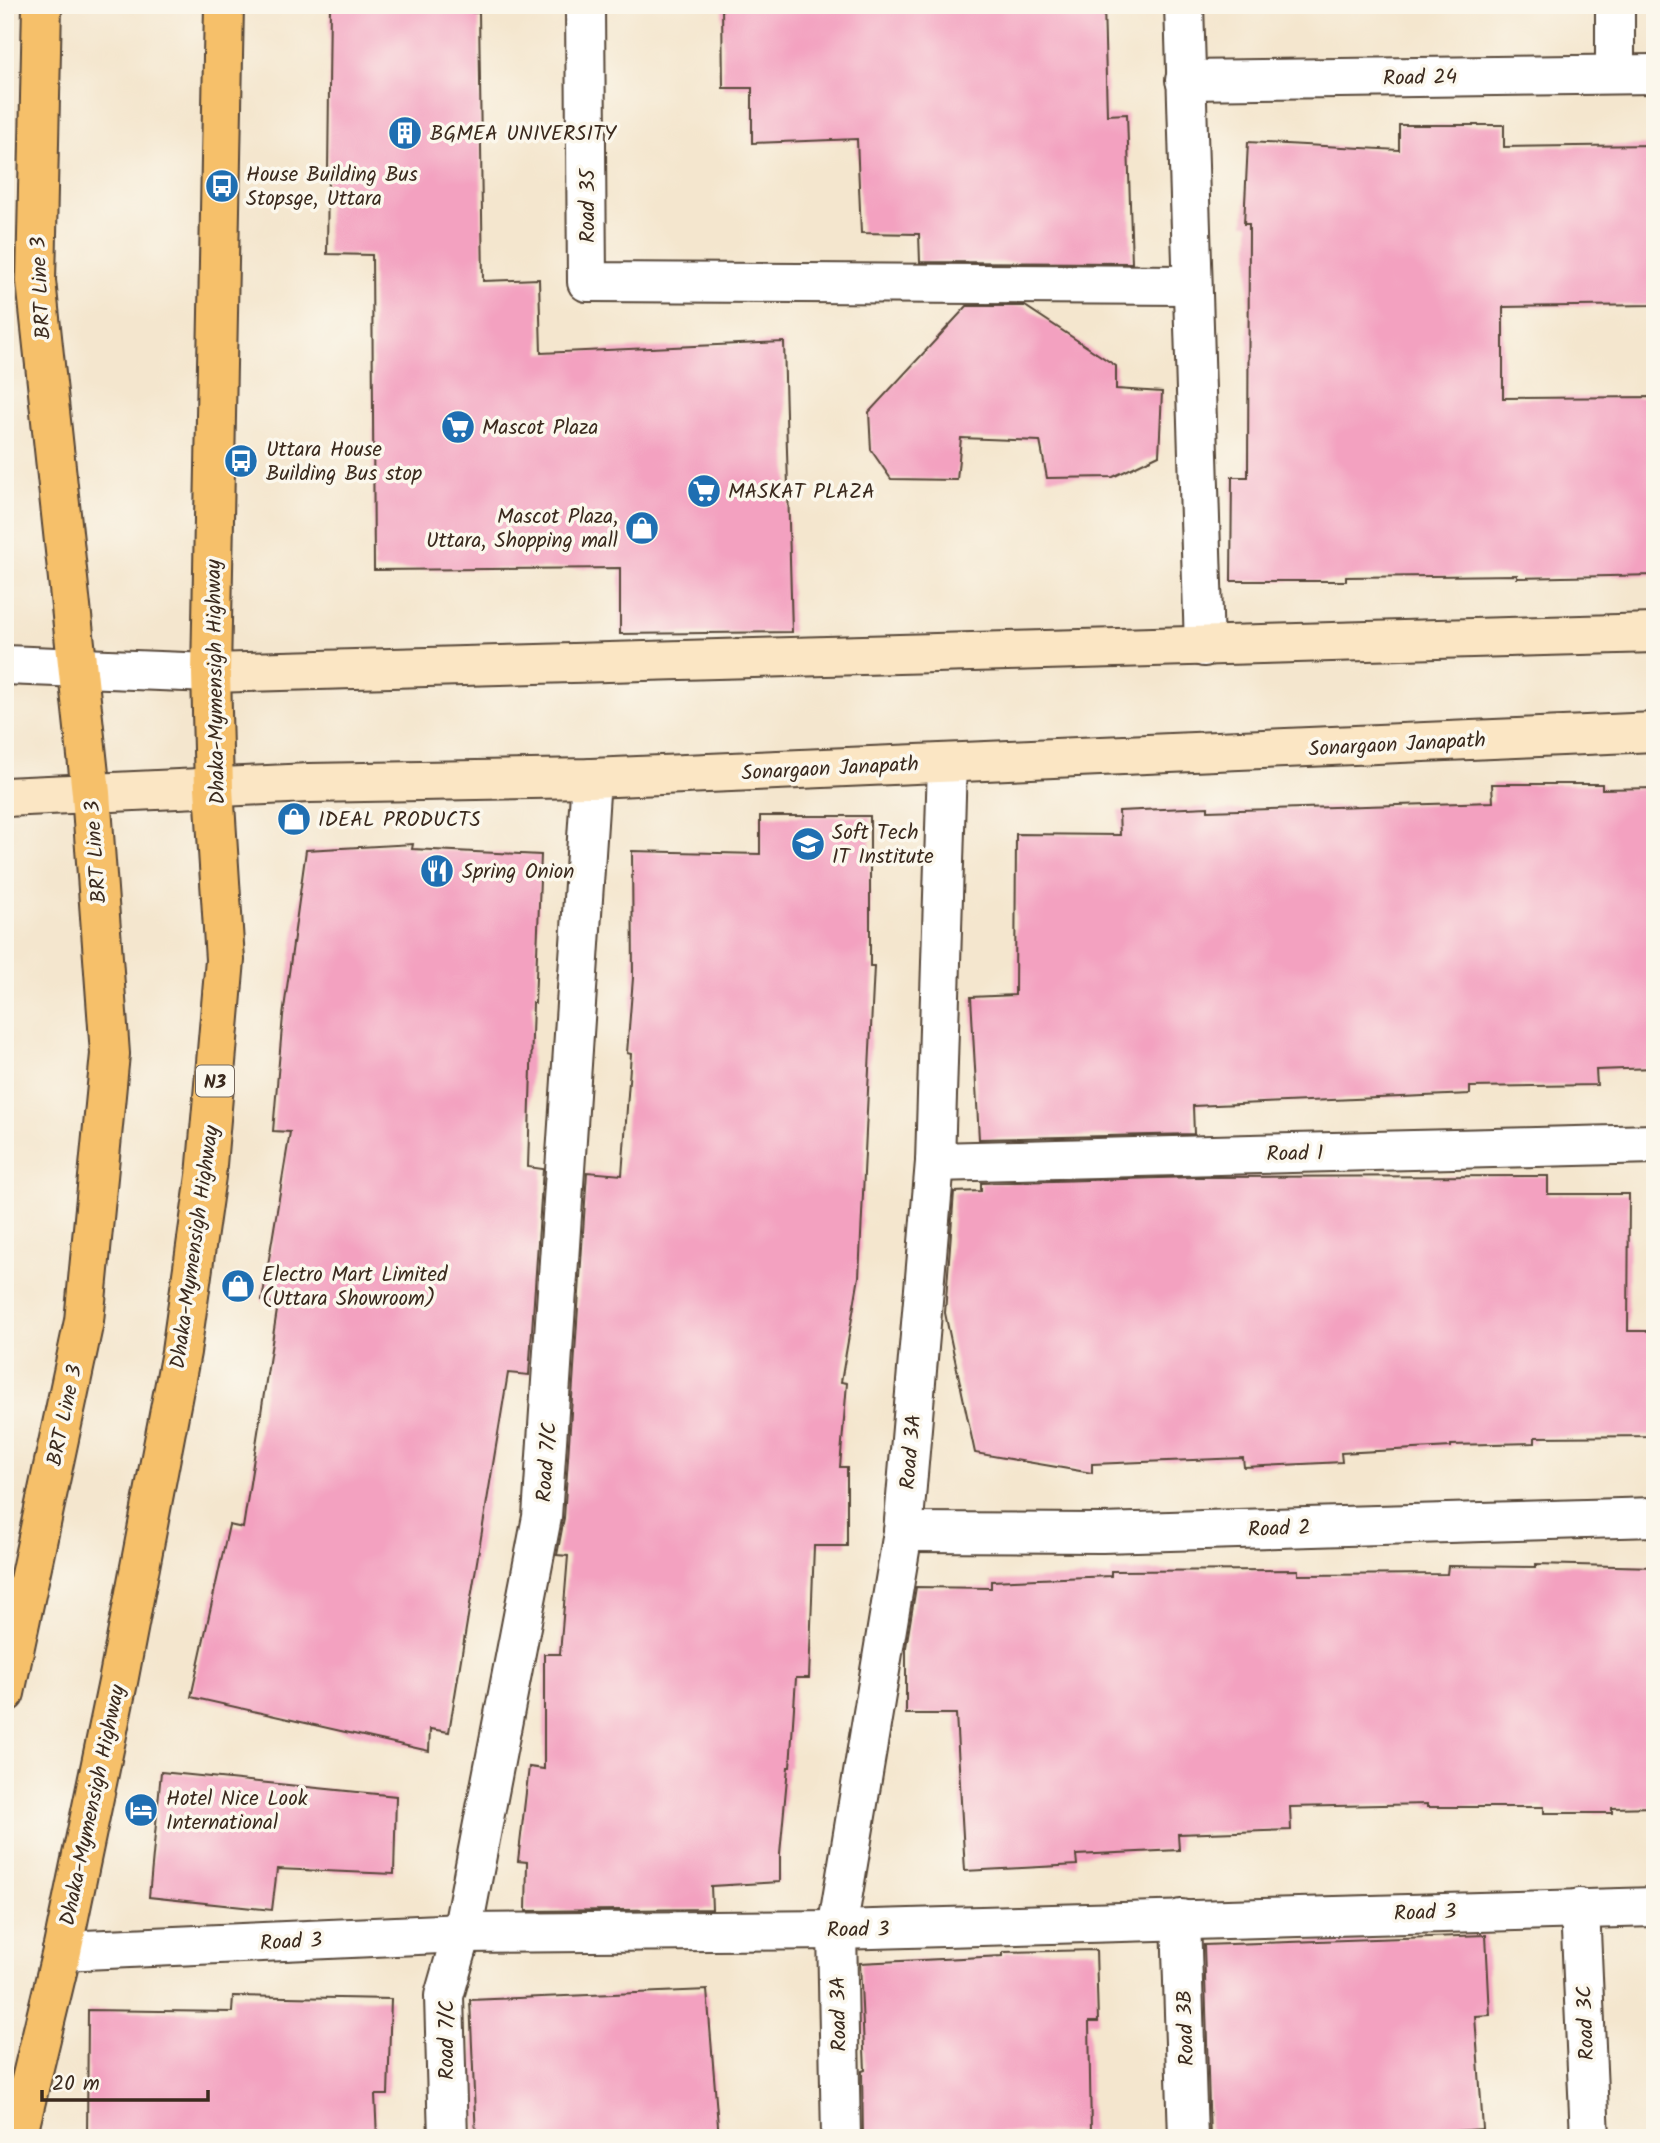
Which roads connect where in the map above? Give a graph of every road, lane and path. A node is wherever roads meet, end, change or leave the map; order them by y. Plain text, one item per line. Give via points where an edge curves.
1 (42, 5) edge
2 (224, 5) edge
3 (585, 5) edge
4 (1184, 5) edge
5 (1615, 5) edge
6 (1655, 74) edge
7 (1615, 75) junction
8 (1185, 80) junction
9 (1191, 285) junction
10 (1655, 633) edge
11 (1204, 647) junction
12 (5, 665) edge
13 (211, 673) junction
14 (1655, 732) edge
15 (947, 763) junction
16 (591, 778) junction
17 (214, 788) junction
18 (90, 793) junction
19 (5, 797) edge
20 (1655, 1144) edge
21 (935, 1162) junction
22 (1655, 1517) edge
23 (903, 1532) junction
24 (5, 1693) edge
25 (1655, 1907) edge
26 (1580, 1908) junction
27 (1181, 1919) junction
28 (837, 1930) junction
29 (462, 1933) junction
30 (62, 1951) junction
31 (17, 2138) edge
32 (448, 2138) edge
33 (841, 2138) edge
34 (1188, 2138) edge
35 (1590, 2138) edge

1 - 18 highway, BRT Line 3 via 36,281
2 - 13 highway, Dhaka-Mymensigh Highway / N3
3 - 9 street, Road 35 via 587,282
4 - 8 street
5 - 7 street
6 - 7 street, Road 24
7 - 8 street, Road 24
8 - 9 street
9 - 11 street
10 - 11 main road
11 - 13 main road
12 - 13 street
13 - 17 highway, Dhaka-Mymensigh Highway / N3
14 - 15 main road, Sonargaon Janapath
15 - 16 main road, Sonargaon Janapath
15 - 21 street, Road 3A
16 - 17 main road, Sonargaon Janapath
16 - 29 street, Road 7/C via 542,1517
17 - 18 main road, Sonargaon Janapath
17 - 30 highway, Dhaka-Mymensigh Highway / N3 via 225,960 206,1176 181,1352
18 - 19 main road, Sonargaon Janapath
18 - 24 highway, BRT Line 3 via 110,1054 84,1321
20 - 21 street, Road 1
21 - 23 street, Road 3A
22 - 23 street, Road 2 via 1102,1533
23 - 28 street, Road 3A
25 - 26 street, Road 3
26 - 27 street, Road 3
26 - 35 street, Road 3C
27 - 28 street, Road 3
27 - 34 street, Road 3B
28 - 29 street, Road 3
28 - 33 street, Road 3A
29 - 30 street, Road 3
29 - 32 street, Road 7/C via 444,1996
30 - 31 highway, Dhaka-Mymensigh Highway / N3

